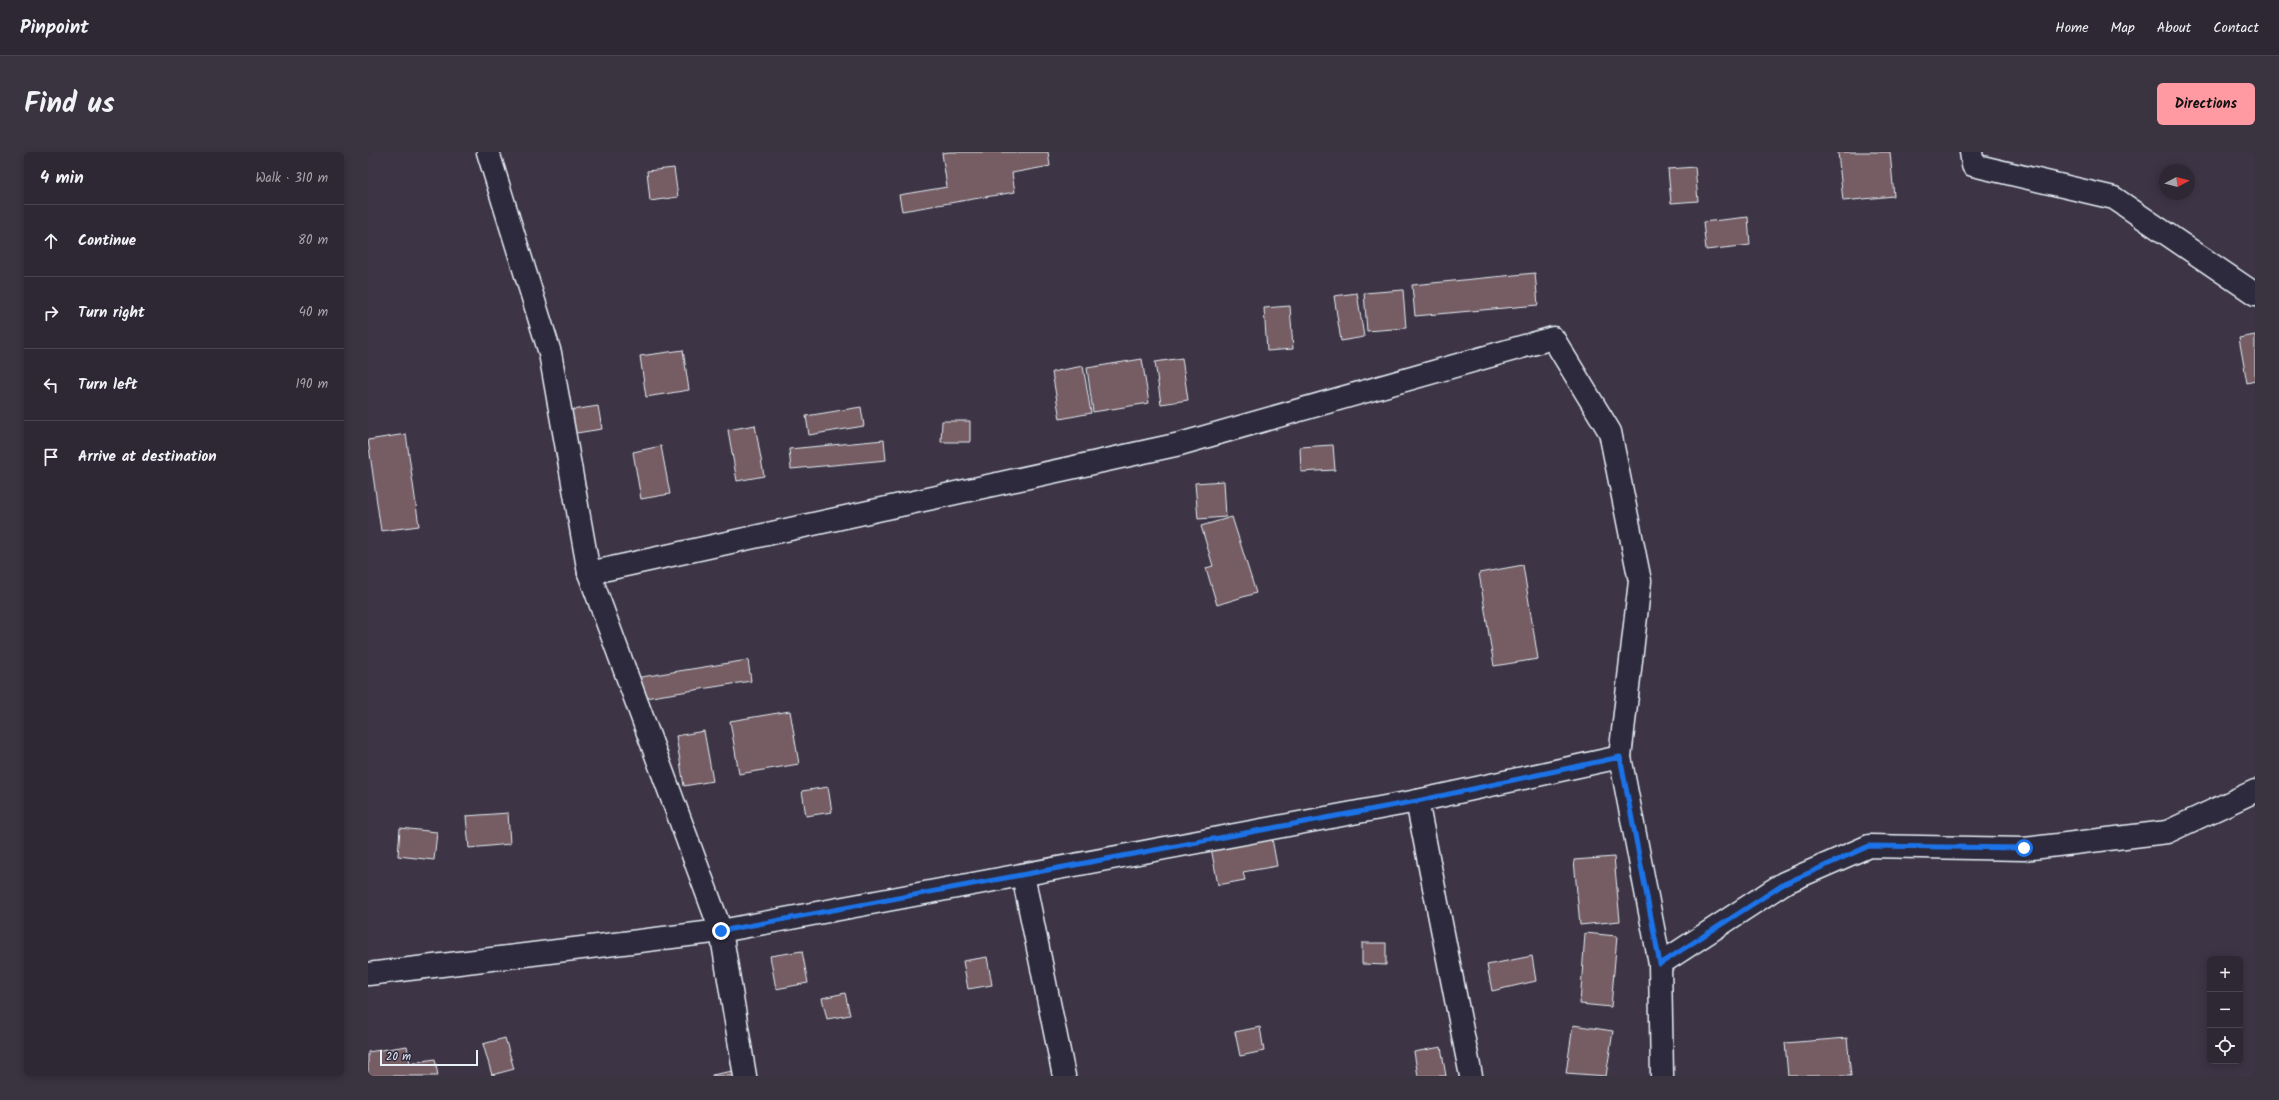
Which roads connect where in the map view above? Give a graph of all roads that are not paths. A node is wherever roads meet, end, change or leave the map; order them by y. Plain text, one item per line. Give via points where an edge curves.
1 (488, 152) edge
2 (1971, 152) edge
3 (2255, 294) edge
4 (589, 573) junction
5 (1620, 757) junction
6 (2255, 791) edge
7 (1417, 801) junction
8 (1023, 875) junction
9 (721, 931) junction
10 (1660, 964) junction
11 (368, 974) edge
12 (746, 1076) edge
13 (1064, 1076) edge
14 (1471, 1076) edge
15 (1662, 1076) edge

1 - 4 street via 550,353
2 - 3 street via 1973,165 2114,198
4 - 5 street via 1180,444 1552,338 1610,432 1640,581
4 - 9 street
5 - 7 street
5 - 10 street
6 - 10 street via 2167,832 2024,848 1869,846 1784,884
7 - 8 street
7 - 14 street
8 - 9 street
8 - 13 street
9 - 11 street
9 - 12 street
10 - 15 street

